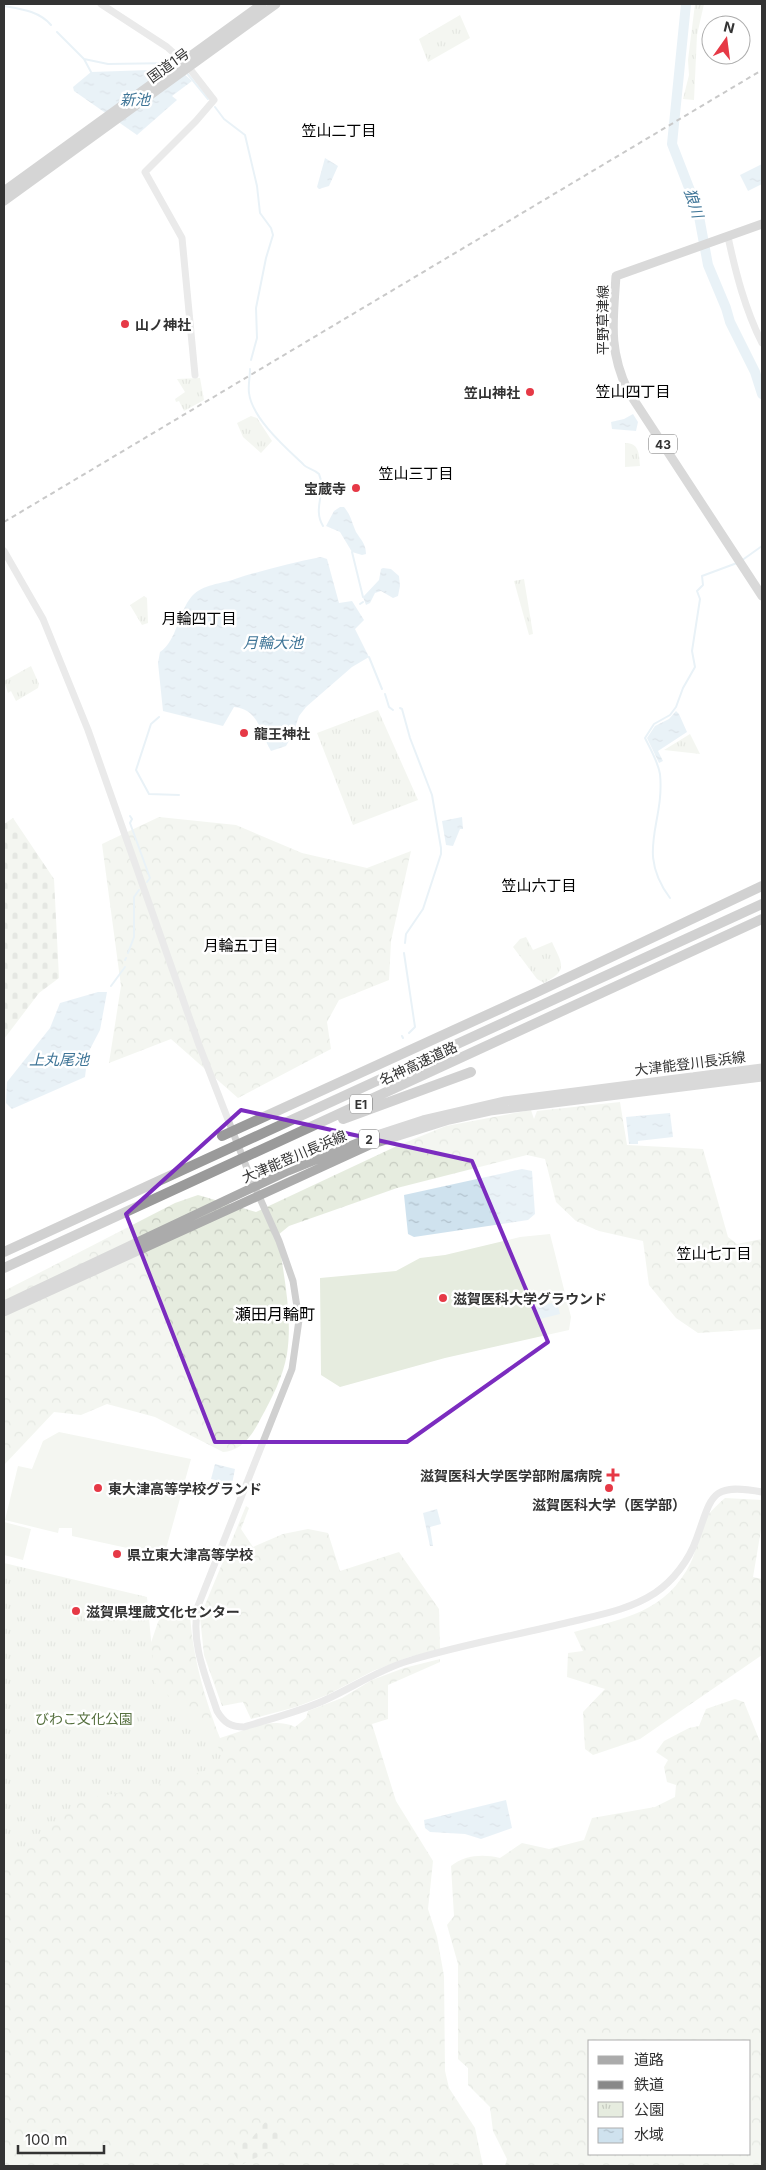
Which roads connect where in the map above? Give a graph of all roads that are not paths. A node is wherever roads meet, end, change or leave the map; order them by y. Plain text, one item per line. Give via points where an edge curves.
1 (101, 4) edge
2 (262, 4) edge
3 (276, 4) edge
4 (4, 191) edge
5 (4, 201) edge
6 (762, 224) edge
7 (728, 237) junction
8 (762, 343) edge
9 (195, 375) dead end
10 (4, 551) edge
11 (762, 596) edge
12 (762, 886) edge
13 (762, 899) edge
14 (762, 904) edge
15 (762, 919) edge
16 (762, 923) edge
17 (711, 927) junction
18 (718, 939) junction
19 (762, 1068) edge
20 (471, 1072) dead end
21 (762, 1077) edge
22 (222, 1136) dead end
23 (280, 1142) junction
24 (256, 1191) junction
25 (4, 1252) edge
26 (4, 1268) edge
27 (4, 1305) edge
28 (4, 1312) edge
29 (762, 1492) edge

1 - 9 street via 186,64 214,100 145,172 182,238
2 - 4 highway, 国道1号
3 - 5 highway, 国道1号
6 - 7 main road, 平野草津線 / 43
7 - 8 street via 743,298
7 - 11 main road, 平野草津線 / 43 via 616,276 614,343 618,370 628,391
10 - 24 street via 43,619 88,730 199,1045
12 - 22 highway
13 - 17 highway
14 - 17 highway, 名神高速道路 / E1
15 - 18 highway, 名神高速道路 / E1
16 - 18 highway
17 - 25 highway, 名神高速道路 / E1
18 - 23 highway, 名神高速道路 / E1
19 - 24 main road, 大津能登川長浜線 / 2 via 505,1101 451,1112 377,1135 288,1171
20 - 23 highway
21 - 24 main road, 大津能登川長浜線 / 2 via 543,1104 450,1120 370,1145
23 - 26 highway, 名神高速道路 / E1
24 - 27 main road, 大津能登川長浜線 / 2
24 - 28 main road, 大津能登川長浜線 / 2
24 - 29 street via 293,1281 299,1320 292,1369 195,1618 196,1646 214,1702 221,1719 228,1724 244,1727 301,1709 410,1661 637,1604 656,1592 678,1571 696,1541 707,1506 714,1497 734,1488

